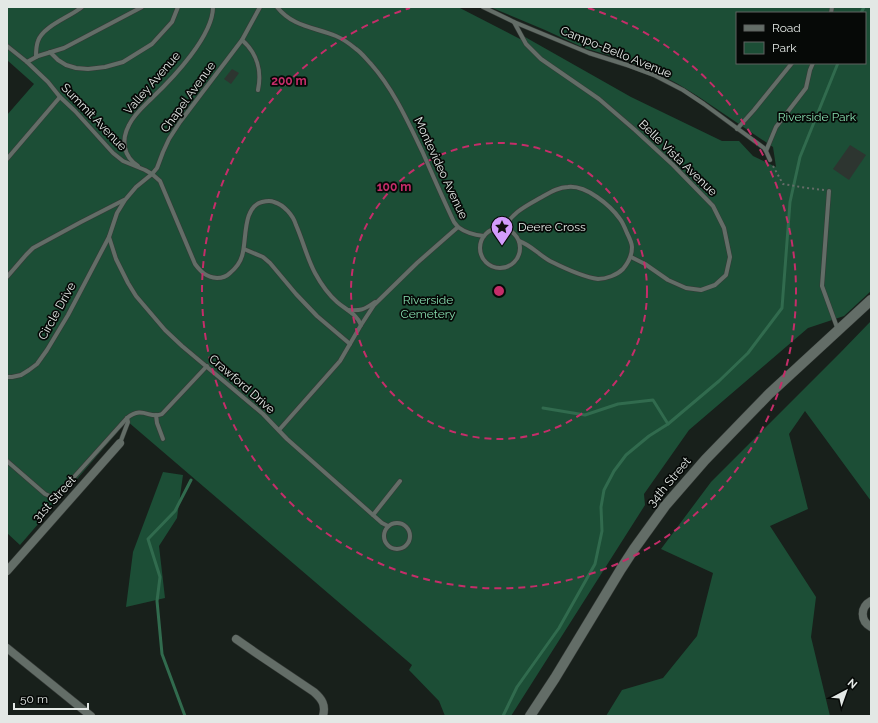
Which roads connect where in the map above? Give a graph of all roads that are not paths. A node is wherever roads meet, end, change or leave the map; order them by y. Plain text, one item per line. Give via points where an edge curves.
1 (82, 7) edge
2 (142, 7) edge
3 (178, 7) edge
4 (213, 7) edge
5 (260, 7) edge
6 (277, 7) edge
7 (483, 7) edge
8 (514, 22) junction
9 (242, 40) junction
10 (7, 46) edge
11 (50, 52) junction
12 (36, 57) junction
13 (27, 62) junction
14 (791, 64) edge
15 (812, 64) edge
16 (258, 90) dead end
17 (60, 97) junction
18 (737, 129) junction
19 (766, 151) junction
20 (7, 159) edge
21 (770, 160) road end
22 (145, 170) junction
23 (152, 174) junction
24 (829, 191) road end
25 (125, 200) junction
26 (458, 227) junction
27 (504, 229) junction
28 (484, 236) junction
29 (109, 237) junction
30 (519, 241) junction
31 (244, 249) junction
32 (631, 257) junction
33 (7, 277) edge
34 (380, 298) junction
35 (871, 300) edge
36 (347, 310) junction
37 (360, 325) junction
38 (838, 331) junction
39 (350, 344) junction
40 (207, 366) junction
41 (7, 377) edge
42 (156, 415) junction
43 (127, 418) junction
44 (279, 430) junction
45 (163, 439) dead end
46 (120, 444) joint
47 (7, 460) edge
48 (400, 480) dead end
49 (373, 515) junction
50 (388, 526) junction
51 (7, 571) edge
52 (871, 601) edge
53 (871, 627) edge
54 (236, 639) dead end
55 (7, 648) edge
56 (90, 716) edge
57 (324, 716) edge
58 (530, 716) edge

1 - 12 lane via 41,35 36,47
2 - 11 lane via 64,48
3 - 11 lane via 172,22 152,44 123,62 104,68 76,68 66,65
4 - 22 lane, Valley Avenue via 207,30 192,53 129,124 124,140 126,153 135,164
5 - 9 lane, Chapel Avenue
6 - 26 lane, Montevideo Avenue via 294,22 344,40 356,48 379,73 399,102
7 - 8 lane, Campo-Bello Avenue
8 - 18 lane, Campo-Bello Avenue via 589,53 654,75 683,90
8 - 32 lane, Belle Vista Avenue via 526,44 541,59 606,104 713,206 724,228 730,257 726,275 715,285 700,290 686,288 668,280
9 - 16 lane via 259,67
9 - 23 lane, Chapel Avenue via 180,122
10 - 13 lane, Summit Avenue
11 - 12 lane
12 - 13 lane
13 - 17 lane, Summit Avenue
14 - 18 lane
15 - 19 lane via 806,88 776,127
17 - 20 lane
17 - 22 lane, Summit Avenue via 122,162
18 - 19 lane, Campo-Bello Avenue
19 - 21 lane, Campo-Bello Avenue
22 - 23 lane, Summit Avenue
23 - 25 lane, Chapel Avenue
23 - 31 lane, Summit Avenue via 160,181 195,264 204,275 222,278 227,276 238,265
24 - 38 lane via 822,286
25 - 29 lane, Chapel Avenue
25 - 33 lane via 34,248
26 - 28 lane
26 - 34 lane, Montevideo Avenue
27 - 28 lane via 493,229
27 - 30 lane via 515,235
27 - 32 lane via 512,216 526,206 556,189 577,187 604,202 621,220 632,247
28 - 30 lane via 480,251 482,258 494,268 503,269 516,261 521,247
29 - 40 lane, Crawford Drive via 116,259 136,296 165,330
29 - 41 lane, Circle Drive via 44,355 25,373
30 - 32 lane via 550,261 584,276 600,279 620,272
31 - 36 lane, Summit Avenue via 247,222 254,206 267,200 280,204 295,222 315,273 326,291
31 - 39 lane via 270,263 317,316
34 - 36 lane via 366,308
34 - 37 lane, Montevideo Avenue
35 - 38 street, 34th Street
36 - 37 lane, Summit Avenue via 357,317
37 - 39 lane, Montevideo Avenue
38 - 58 street, 34th Street via 755,408 665,506 621,568
39 - 44 lane, Montevideo Avenue via 340,361
40 - 42 lane via 162,414
40 - 44 lane, Crawford Drive
42 - 43 lane via 140,412
42 - 45 lane
43 - 46 lane via 128,422
43 - 47 lane via 65,487 52,497 45,494
44 - 49 lane, Crawford Drive
46 - 51 street, 31st Street
48 - 49 lane
49 - 50 lane, Crawford Drive
50 - 50 lane via 384,531 388,546 399,548 408,543 410,535 406,526 401,523
52 - 53 street via 862,613 863,620
54 - 57 street via 314,692 323,702
55 - 56 street

